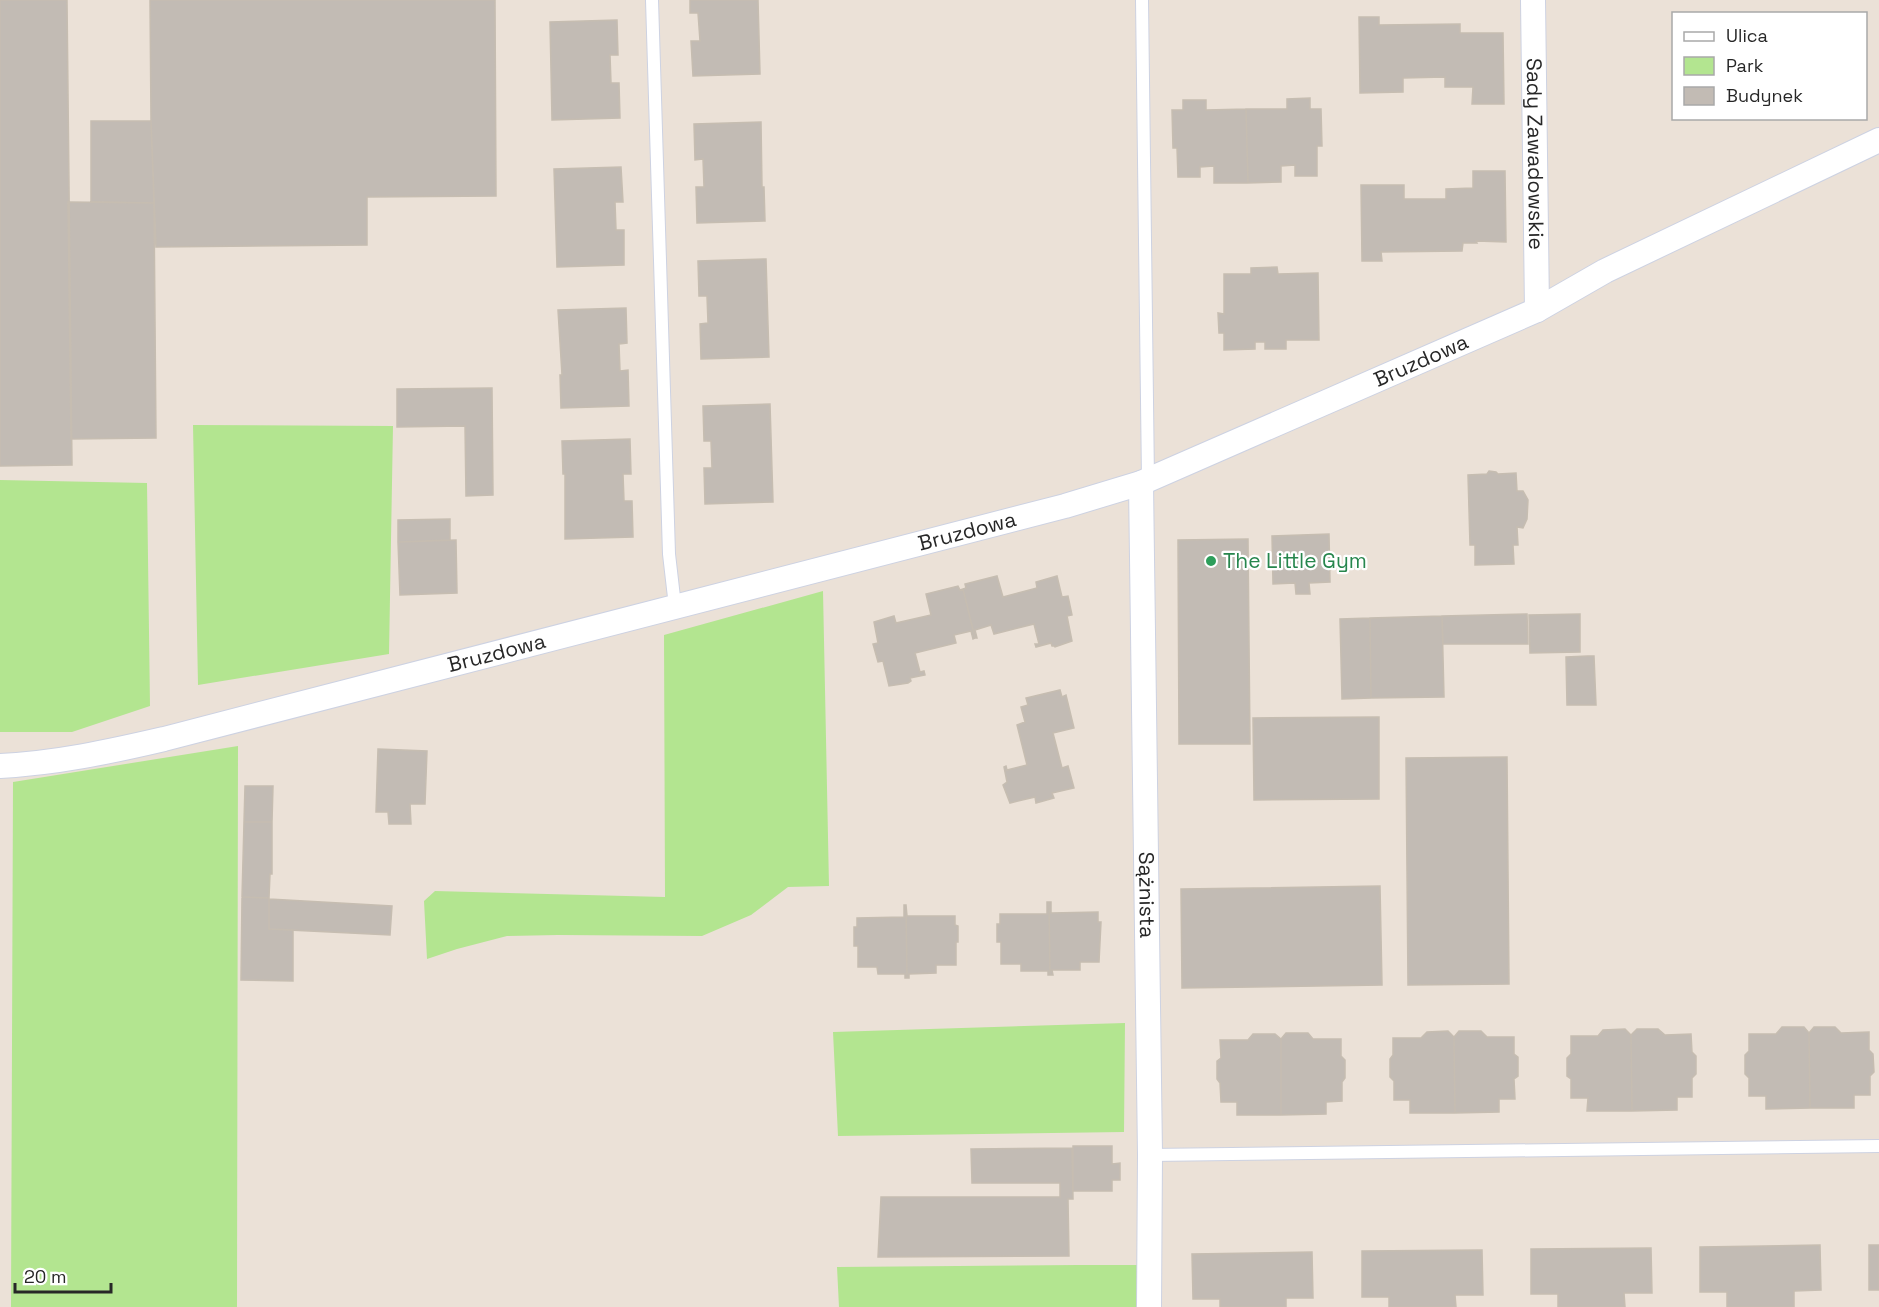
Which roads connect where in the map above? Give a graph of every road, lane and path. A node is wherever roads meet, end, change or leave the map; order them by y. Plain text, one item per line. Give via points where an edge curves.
1 (652, 0) edge
2 (1142, 0) edge
3 (1533, 0) edge
4 (1879, 140) edge
5 (1537, 310) junction
6 (1144, 482) junction
7 (675, 606) junction
8 (0, 766) edge
9 (1879, 1146) edge
10 (1150, 1155) junction
11 (1149, 1307) edge

1 - 7 lane via 669,554
2 - 6 lane
3 - 5 street, Sady Zawadowskie
4 - 5 street, Bruzdowa via 1605,271
5 - 6 street, Bruzdowa
6 - 7 street, Bruzdowa via 1065,506
6 - 10 street, Sążnista
7 - 8 street, Bruzdowa via 94,756
9 - 10 lane
10 - 11 street, Sążnista

